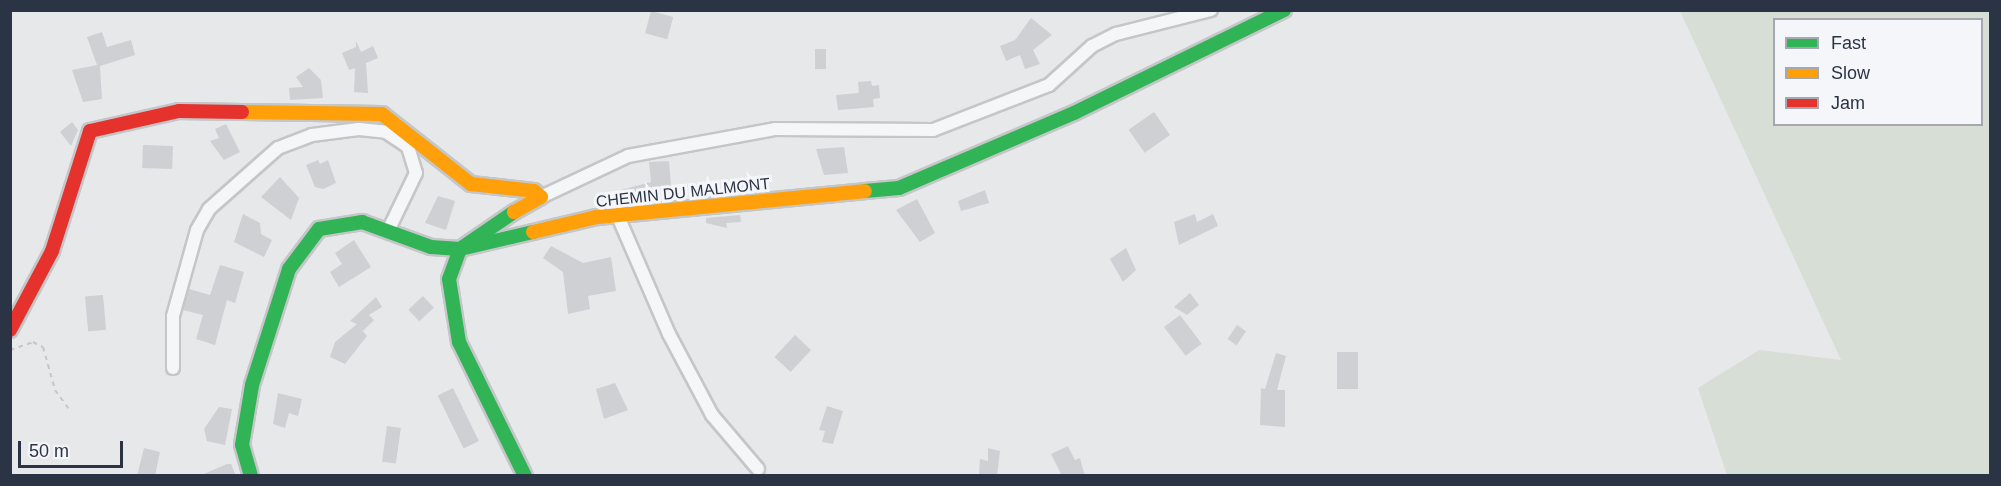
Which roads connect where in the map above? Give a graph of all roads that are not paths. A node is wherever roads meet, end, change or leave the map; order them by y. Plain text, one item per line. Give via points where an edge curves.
1 (1211, 10) edge
2 (1284, 10) edge
3 (541, 197) junction
4 (617, 214) junction
5 (388, 231) junction
6 (460, 249) junction
7 (10, 330) edge
8 (173, 368) dead end
9 (758, 469) dead end
10 (251, 476) edge
11 (525, 476) edge

1 - 3 street via 1116,34 1092,46 1049,85 933,130 775,129 628,156
2 - 4 street, CHEMIN DU MALMONT via 1063,118 899,188
3 - 6 street via 491,222
3 - 7 street via 534,191 471,184 382,114 290,117 179,111 90,131 52,251
4 - 6 street, CHEMIN DU MALMONT
4 - 9 street via 669,334 712,415
5 - 6 street, CHEMIN DU MALMONT via 431,247
5 - 8 street via 416,173 408,147 386,132 359,129 312,135 278,148 209,209 197,230 173,315
5 - 10 street, CHEMIN DU MALMONT via 362,222 319,229 289,269 244,424 242,445
6 - 11 street via 449,279 459,342

